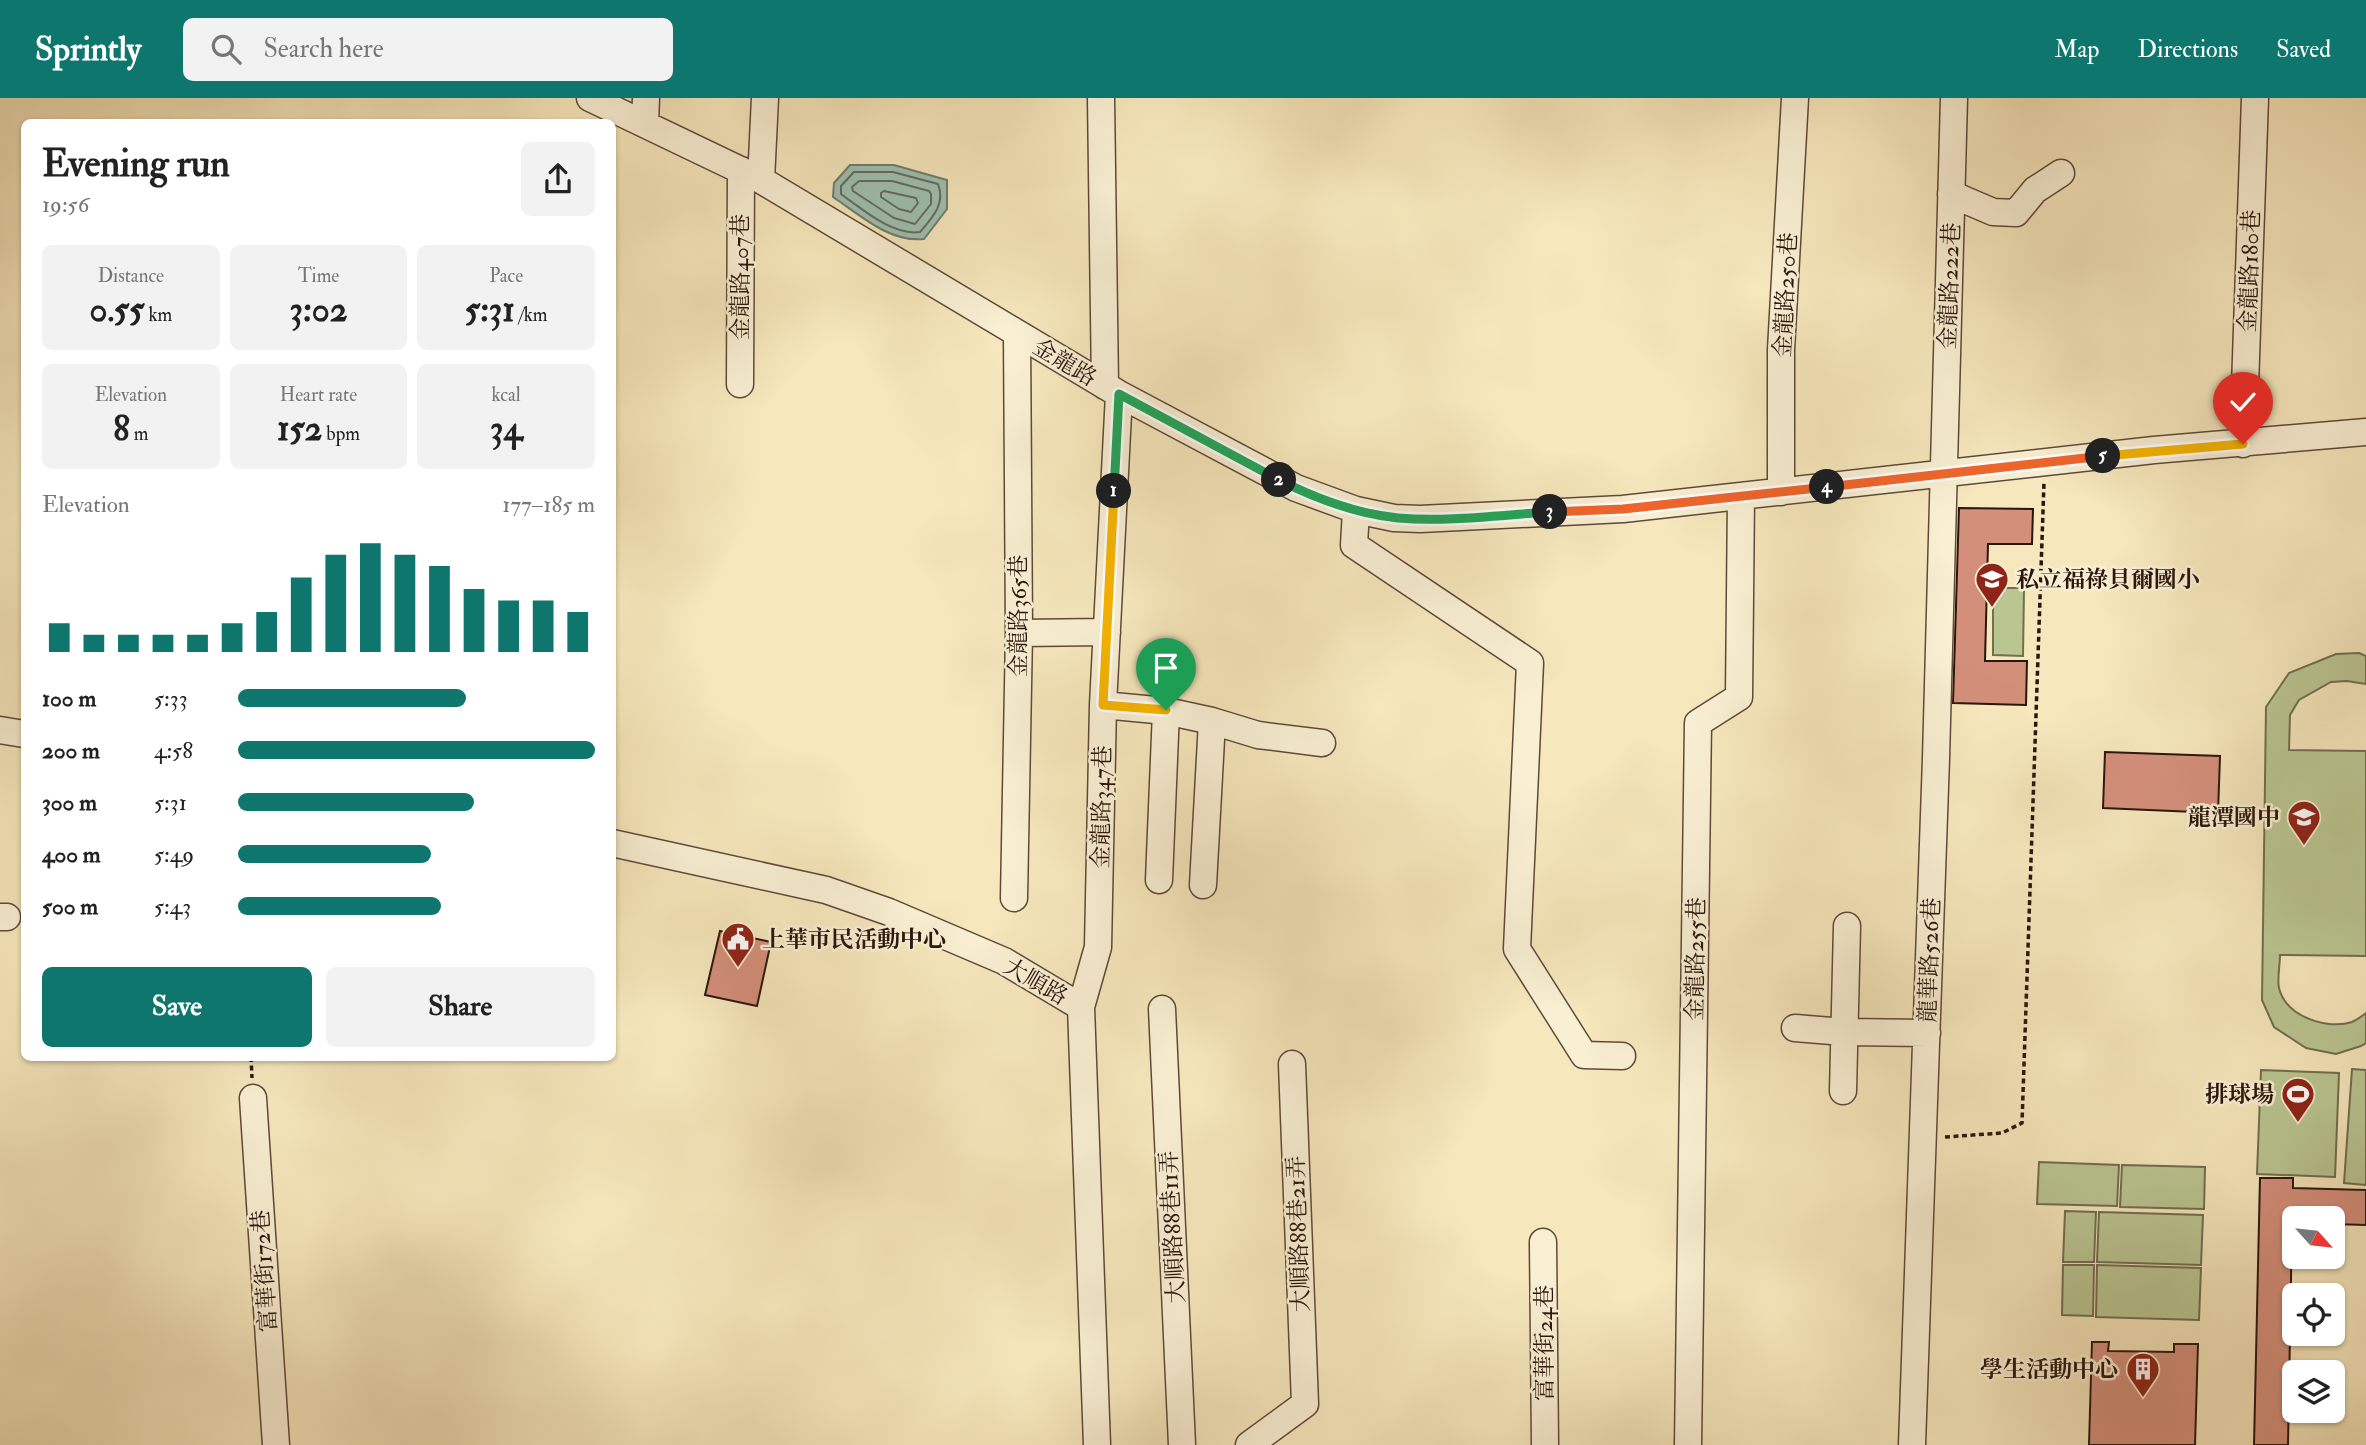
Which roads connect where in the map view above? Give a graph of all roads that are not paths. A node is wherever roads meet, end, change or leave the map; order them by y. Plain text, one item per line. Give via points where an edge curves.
1 (590, 98) edge
2 (765, 98) edge
3 (1101, 98) edge
4 (1795, 98) edge
5 (1954, 98) edge
6 (2255, 98) edge
7 (646, 110) edge
8 (2061, 173) dead end
9 (751, 175) junction
10 (1951, 194) junction
11 (1017, 334) junction
12 (740, 384) dead end
13 (1112, 390) junction
14 (2366, 432) edge
15 (2243, 444) junction
16 (1943, 474) junction
17 (1781, 492) junction
18 (1741, 496) junction
19 (1356, 510) junction
20 (1107, 632) junction
21 (1019, 633) junction
22 (1103, 705) junction
23 (1166, 710) junction
24 (1212, 721) junction
25 (0, 730) edge
26 (21, 734) edge
27 (1322, 743) dead end
28 (616, 843) edge
29 (1159, 880) dead end
30 (1203, 885) dead end
31 (1014, 898) dead end
32 (1847, 926) dead end
33 (1081, 1007) junction
34 (1162, 1009) dead end
35 (1795, 1028) dead end
36 (1844, 1032) junction
37 (1927, 1033) junction
38 (1622, 1056) dead end
39 (1292, 1064) dead end
40 (1843, 1091) dead end
41 (253, 1098) dead end
42 (1543, 1242) dead end
43 (276, 1445) edge
44 (1097, 1445) edge
45 (1182, 1445) edge
46 (1249, 1445) edge
47 (1545, 1445) edge
48 (1688, 1445) edge
49 (1912, 1445) edge

1 - 7 street, 金龍路
2 - 9 street, 金龍路407巷
3 - 13 street, 金龍路347巷
4 - 17 street, 金龍路250巷 via 1781,350
5 - 10 street, 金龍路222巷
6 - 15 street, 金龍路180巷
7 - 9 street, 金龍路
8 - 10 street via 2035,190 2016,213 1993,212
9 - 11 street, 金龍路
9 - 12 street, 金龍路407巷
10 - 16 street, 金龍路222巷
11 - 13 street, 金龍路
11 - 21 street, 金龍路365巷
13 - 19 street, 金龍路 via 1296,488
13 - 20 street, 金龍路347巷
14 - 15 street, 金龍路
15 - 16 street, 金龍路
16 - 17 street, 金龍路
16 - 37 street, 龍華路526巷
17 - 18 street, 金龍路
18 - 19 street, 金龍路 via 1623,509 1420,519
18 - 48 street, 金龍路255巷 via 1739,697 1698,723
19 - 38 street via 1354,545 1531,663 1517,949 1584,1055
20 - 21 street
20 - 22 street, 金龍路347巷
21 - 31 street, 金龍路365巷
22 - 23 street
22 - 33 street, 金龍路347巷 via 1098,947
23 - 24 street
23 - 29 street
24 - 27 street via 1258,735
24 - 30 street
25 - 26 street
28 - 33 street, 大順路 via 826,890 889,912 1003,961
32 - 36 street
33 - 44 street, 大順路
34 - 45 street, 大順路88巷11弄
35 - 36 street
36 - 37 street
36 - 40 street
37 - 49 street, 龍華路526巷
39 - 46 street, 大順路88巷21弄 via 1305,1404
41 - 43 street, 富華街172巷
42 - 47 street, 富華街24巷

